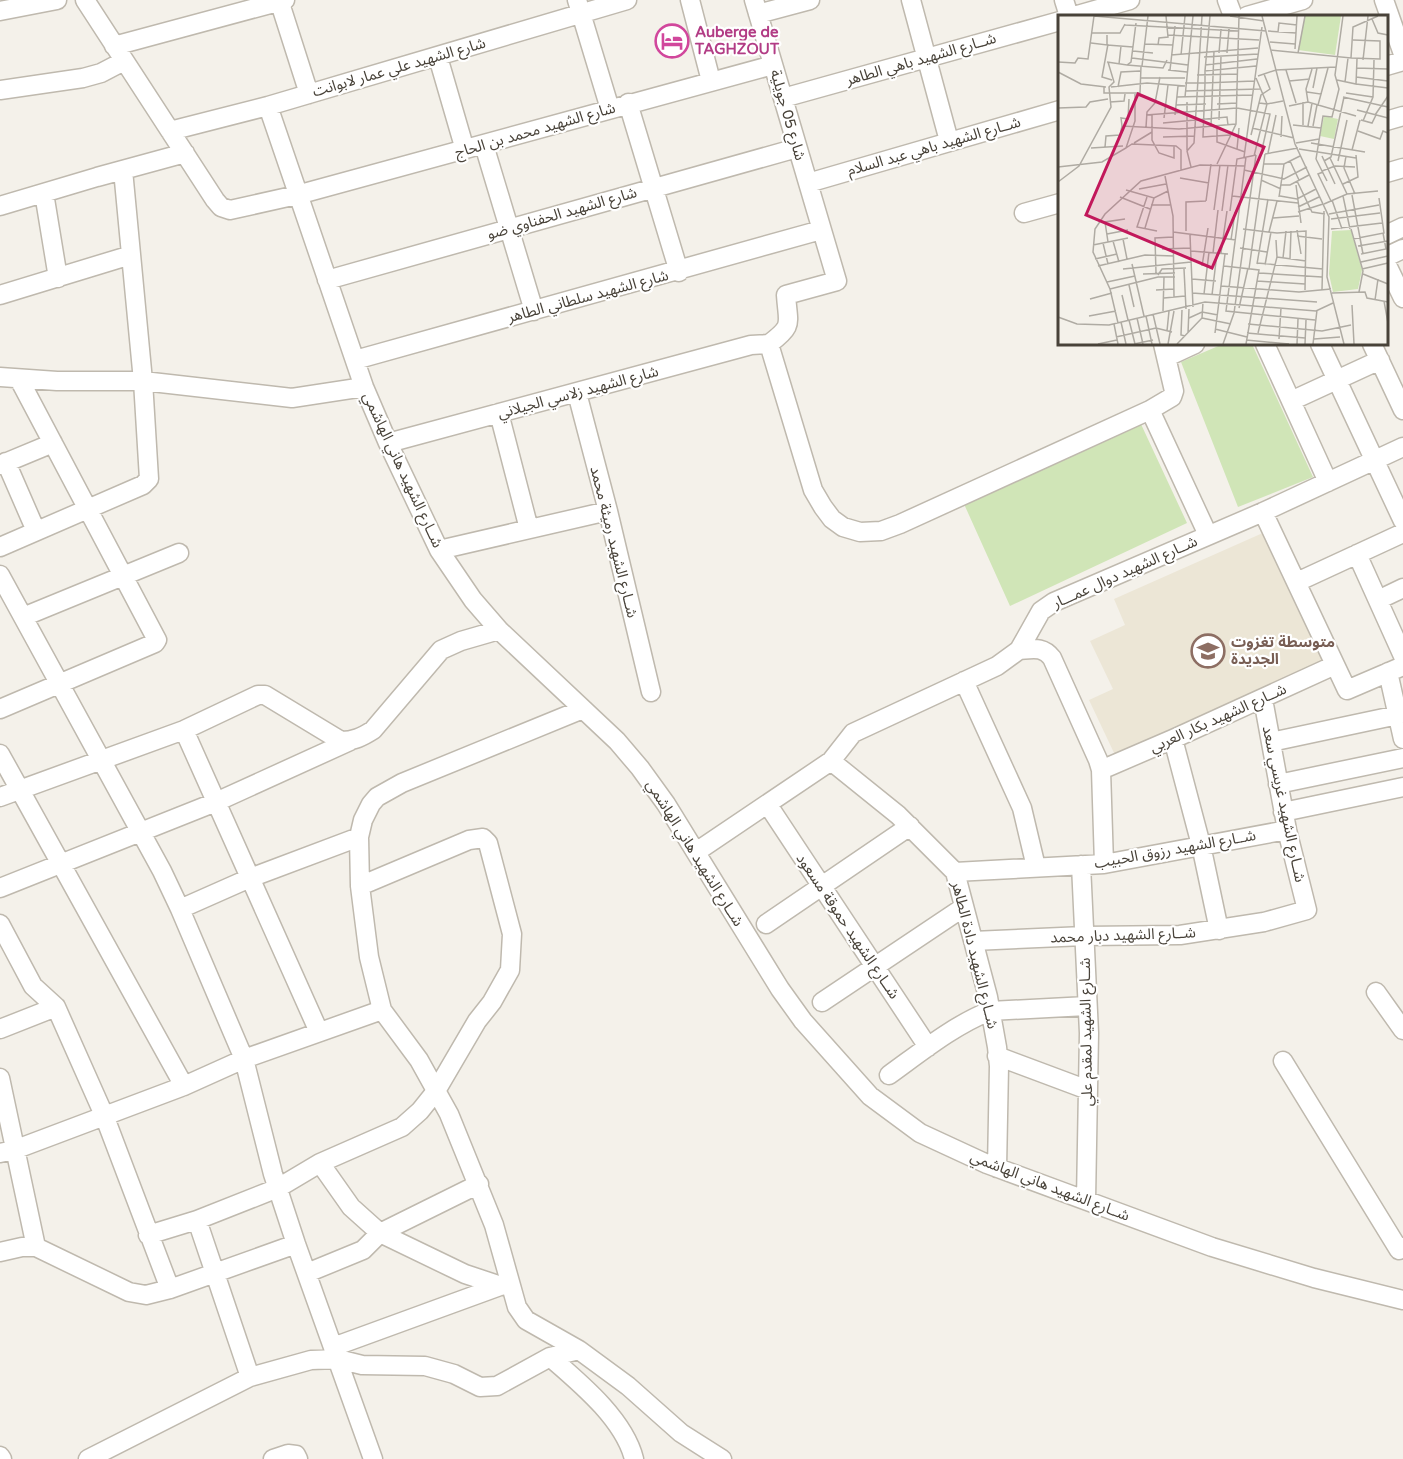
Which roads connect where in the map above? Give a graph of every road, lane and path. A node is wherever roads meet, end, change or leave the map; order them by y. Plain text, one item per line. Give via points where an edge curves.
1 (57, 0) edge
2 (86, 0) edge
3 (281, 0) edge
4 (627, 0) edge
5 (690, 0) edge
6 (810, 0) edge
7 (911, 0) edge
8 (1064, 0) edge
9 (1130, 0) edge
10 (1227, 0) edge
11 (1303, 0) edge
12 (1384, 0) edge
13 (579, 7) edge
14 (756, 7) edge
15 (0, 11) edge
16 (1069, 15) edge
17 (1078, 15) edge
18 (1233, 15) edge
19 (1250, 15) edge
20 (1058, 21) edge
21 (119, 53) junction
22 (1403, 54) edge
23 (438, 57) junction
24 (927, 57) junction
25 (1403, 61) edge
26 (773, 65) junction
27 (1388, 65) edge
28 (711, 81) junction
29 (0, 90) edge
30 (309, 94) junction
31 (783, 98) junction
32 (628, 103) junction
33 (268, 106) junction
34 (610, 109) junction
35 (1058, 110) edge
36 (1403, 116) edge
37 (1388, 120) edge
38 (170, 131) junction
39 (949, 141) junction
40 (484, 145) junction
41 (797, 148) junction
42 (465, 150) junction
43 (185, 153) junction
44 (123, 170) junction
45 (808, 183) junction
46 (653, 188) junction
47 (44, 193) junction
48 (297, 195) junction
49 (1058, 203) edge
50 (0, 206) edge
51 (1024, 213) dead end
52 (1403, 227) edge
53 (509, 228) junction
54 (821, 230) junction
55 (1388, 233) edge
56 (1403, 249) edge
57 (131, 255) junction
58 (1388, 256) edge
59 (1388, 267) edge
60 (679, 272) junction
61 (58, 278) junction
62 (327, 280) junction
63 (0, 296) edge
64 (1403, 298) edge
65 (534, 311) junction
66 (769, 345) junction
67 (1190, 345) edge
68 (1265, 345) edge
69 (1320, 345) edge
70 (1165, 350) edge
71 (1376, 352) edge
72 (355, 360) junction
73 (0, 377) edge
74 (19, 379) junction
75 (1336, 380) junction
76 (143, 381) junction
77 (364, 387) junction
78 (577, 393) junction
79 (1291, 401) junction
80 (1150, 410) junction
81 (1403, 410) edge
82 (499, 413) junction
83 (53, 443) junction
84 (388, 443) junction
85 (1403, 447) edge
86 (1375, 460) junction
87 (3, 464) edge
88 (1328, 482) junction
89 (88, 509) junction
90 (608, 511) junction
91 (1263, 512) junction
92 (1403, 521) edge
93 (529, 529) junction
94 (36, 531) junction
95 (1403, 533) edge
96 (1208, 535) junction
97 (0, 547) edge
98 (439, 550) junction
99 (179, 553) dead end
100 (1357, 554) junction
101 (0, 575) edge
102 (124, 576) junction
103 (1297, 582) junction
104 (1403, 588) edge
105 (1378, 600) junction
106 (13, 611) edge
107 (499, 630) junction
108 (1019, 650) junction
109 (1403, 656) edge
110 (1335, 665) junction
111 (1395, 669) edge
112 (964, 681) junction
113 (60, 684) junction
114 (651, 692) dead end
115 (1263, 699) junction
116 (0, 709) edge
117 (584, 709) junction
118 (1398, 715) junction
119 (184, 730) junction
120 (1173, 739) junction
121 (1403, 739) edge
122 (350, 741) junction
123 (1271, 742) junction
124 (0, 754) edge
125 (1403, 758) edge
126 (102, 759) junction
127 (831, 761) junction
128 (1101, 770) junction
129 (1278, 784) junction
130 (1403, 787) edge
131 (18, 790) junction
132 (0, 796) edge
133 (216, 802) junction
134 (768, 805) junction
135 (1283, 812) junction
136 (910, 826) junction
137 (1287, 830) junction
138 (141, 831) junction
139 (359, 837) junction
140 (1201, 845) junction
141 (696, 852) junction
142 (60, 864) junction
143 (1104, 864) junction
144 (1081, 865) junction
145 (1036, 867) junction
146 (955, 872) junction
147 (250, 878) junction
148 (360, 886) junction
149 (822, 887) junction
150 (0, 888) edge
151 (964, 907) junction
152 (180, 909) junction
153 (1307, 910) joint
154 (0, 924) edge
155 (766, 924) dead end
156 (1219, 930) junction
157 (1084, 936) junction
158 (973, 941) junction
159 (875, 966) junction
160 (1376, 992) dead end
161 (822, 1002) dead end
162 (1088, 1006) junction
163 (56, 1007) junction
164 (382, 1010) junction
165 (990, 1011) junction
166 (0, 1029) edge
167 (1403, 1030) edge
168 (319, 1032) junction
169 (928, 1047) junction
170 (997, 1056) junction
171 (244, 1059) junction
172 (1283, 1061) dead end
173 (889, 1075) dead end
174 (0, 1078) edge
175 (184, 1086) junction
176 (1088, 1090) junction
177 (436, 1091) junction
178 (104, 1115) junction
179 (7, 1151) edge
180 (320, 1163) junction
181 (997, 1168) junction
182 (479, 1184) junction
183 (278, 1188) junction
184 (1086, 1200) junction
185 (197, 1220) junction
186 (380, 1233) junction
187 (148, 1235) junction
188 (296, 1244) junction
189 (36, 1247) junction
190 (1401, 1248) edge
191 (0, 1252) edge
192 (307, 1273) junction
193 (215, 1274) junction
194 (505, 1284) junction
195 (170, 1289) junction
196 (1403, 1300) edge
197 (579, 1350) junction
198 (335, 1353) junction
199 (550, 1358) junction
200 (250, 1377) junction
201 (88, 1459) edge
202 (273, 1459) edge
203 (298, 1459) edge
204 (373, 1459) edge
205 (634, 1459) edge
206 (722, 1459) edge

1 - 15 street
2 - 21 street
3 - 21 street
3 - 30 street
4 - 13 street, شارع الشهيد علي عمار لابوانت
5 - 28 street
6 - 14 street
7 - 24 street
8 - 16 street
9 - 17 street
10 - 18 street
11 - 19 street
12 - 22 street
13 - 23 street, شارع الشهيد علي عمار لابوانت
13 - 34 street
14 - 26 street, شارع 05 جويلية
20 - 24 street, شــارع الشهيد باهي الطاهر
21 - 29 street via 101,73
21 - 38 street
23 - 30 street, شارع الشهيد علي عمار لابوانت
23 - 42 street
24 - 31 street, شــارع الشهيد باهي الطاهر
24 - 39 street
25 - 27 street
26 - 28 street, شارع الشهيد محمد بن الحاج
26 - 31 street, شارع 05 جويلية
28 - 32 street, شارع الشهيد محمد بن الحاج
30 - 33 street, شارع الشهيد علي عمار لابوانت
31 - 41 street, شارع 05 جويلية
32 - 34 street, شارع الشهيد محمد بن الحاج
32 - 46 street
33 - 38 street, شارع الشهيد علي عمار لابوانت
33 - 48 street, شــارع الشهيد هاني الهاشمي
34 - 40 street, شارع الشهيد محمد بن الحاج
35 - 39 street, شــارع الشهيد باهي عبد السلام
36 - 37 street
38 - 43 street
39 - 45 street, شــارع الشهيد باهي عبد السلام
40 - 42 street, شارع الشهيد محمد بن الحاج
40 - 53 street
41 - 45 street, شارع 05 جويلية
41 - 46 street, شارع الشهيد الحفناوي ضو
42 - 48 street, شارع الشهيد محمد بن الحاج
43 - 44 street
43 - 48 street, شارع الشهيد محمد بن الحاج via 221,207 230,210
44 - 47 street
44 - 57 street
45 - 54 street, شارع 05 جويلية
46 - 53 street, شارع الشهيد الحفناوي ضو
46 - 60 street
47 - 50 street
47 - 61 street
48 - 62 street, شــارع الشهيد هاني الهاشمي
49 - 51 street
52 - 55 street
53 - 62 street, شارع الشهيد الحفناوي ضو
53 - 65 street
54 - 60 street, شارع الشهيد سلطاني الطاهر
54 - 66 street, شارع 05 جويلية via 837,280 786,295 788,327
56 - 58 street
57 - 61 street
57 - 76 street
59 - 64 street
60 - 65 street, شارع الشهيد سلطاني الطاهر
61 - 63 street
62 - 72 street, شــارع الشهيد هاني الهاشمي
65 - 72 street, شارع الشهيد سلطاني الطاهر
66 - 78 street, شارع الشهيد زلاسي الجيلاني via 752,345
66 - 80 street via 813,490 832,519 860,532 881,531 900,524
67 - 70 street
68 - 79 street
69 - 75 street
70 - 80 street via 1174,391
71 - 75 street
71 - 81 street
72 - 77 street, شــارع الشهيد هاني الهاشمي
73 - 74 street
74 - 76 street
74 - 83 street
75 - 79 street
75 - 86 street
76 - 77 street via 292,398
76 - 89 street via 149,479
77 - 84 street, شــارع الشهيد هاني الهاشمي
78 - 82 street, شارع الشهيد زلاسي الجيلاني
78 - 90 street, شــارع الشهيد رميثة محمد
79 - 88 street
80 - 96 street
82 - 84 street, شارع الشهيد زلاسي الجيلاني
82 - 93 street
83 - 87 street
83 - 89 street
84 - 98 street, شــارع الشهيد هاني الهاشمي
85 - 86 street, شــارع الشهيد دوال عمـــار
86 - 88 street, شــارع الشهيد دوال عمـــار
86 - 92 street
87 - 94 street
88 - 91 street, شــارع الشهيد دوال عمـــار
89 - 94 street
89 - 102 street
90 - 93 street
90 - 114 street, شــارع الشهيد رميثة محمد
91 - 96 street, شــارع الشهيد دوال عمـــار
91 - 103 street
93 - 98 street
94 - 97 street
95 - 100 street
96 - 108 street, شــارع الشهيد دوال عمـــار via 1054,602 1041,611
98 - 107 street, شــارع الشهيد هاني الهاشمي
99 - 102 street
100 - 103 street
100 - 105 street
101 - 106 street
102 - 106 street
102 - 113 street via 156,642
103 - 110 street
104 - 105 street
105 - 109 street
106 - 113 street
107 - 117 street, شــارع الشهيد هاني الهاشمي
107 - 122 street via 441,650 373,730
108 - 112 street, شــارع الشهيد دوال عمـــار
108 - 128 street via 1041,649 1052,658
110 - 111 street via 1347,690
110 - 115 street, شــارع الشهيد بكار العربي
111 - 118 street
112 - 127 street, شــارع الشهيد دوال عمـــار via 853,733
112 - 145 street via 1022,808
113 - 116 street
113 - 126 street
115 - 120 street, شــارع الشهيد بكار العربي
115 - 123 street, شــارع الشهيد غريسي سعد
117 - 139 street via 387,791 371,804
117 - 141 street, شــارع الشهيد هاني الهاشمي via 640,768
118 - 121 street
118 - 123 street
119 - 122 street via 254,696 265,695 341,741
119 - 126 street
119 - 133 street
120 - 128 street, شــارع الشهيد بكار العربي
120 - 140 street
122 - 133 street
123 - 129 street, شــارع الشهيد غريسي سعد
124 - 131 street
125 - 129 street
126 - 131 street
126 - 138 street
127 - 134 street, شــارع الشهيد دوال عمـــار
127 - 136 street, شــارع الشهيد دادة الطاهر
128 - 143 street
129 - 135 street, شــارع الشهيد غريسي سعد
130 - 135 street
131 - 132 street
131 - 142 street
133 - 138 street
133 - 147 street
134 - 141 street, شــارع الشهيد دوال عمـــار
134 - 149 street, شــارع الشهيد حموقة مسعود
135 - 137 street, شــارع الشهيد غريسي سعد
136 - 146 street, شــارع الشهيد دادة الطاهر
136 - 149 street
137 - 140 street, شــارع الشهيد رزوق الحبيب
137 - 153 street, شــارع الشهيد غريسي سعد
138 - 142 street
138 - 152 street
139 - 147 street
139 - 148 street
140 - 143 street, شــارع الشهيد رزوق الحبيب
140 - 156 street
141 - 181 street, شــارع الشهيد هاني الهاشمي via 797,1013 870,1096 921,1133
142 - 150 street
142 - 175 street
143 - 144 street, شــارع الشهيد رزوق الحبيب
144 - 145 street, شــارع الشهيد رزوق الحبيب
144 - 157 street, شــارع الشهيد لمقدم علي
145 - 146 street, شــارع الشهيد رزوق الحبيب
146 - 151 street, شــارع الشهيد دادة الطاهر
147 - 152 street
147 - 168 street
148 - 164 street via 369,957
148 - 177 street via 469,840 483,838 488,843 512,934 510,970
149 - 155 street
149 - 159 street, شــارع الشهيد حموقة مسعود
151 - 158 street, شــارع الشهيد دادة الطاهر
151 - 159 street
152 - 171 street
153 - 156 street, شــارع الشهيد دبار محمد
154 - 163 street via 33,986
156 - 157 street, شــارع الشهيد دبار محمد via 1180,935
157 - 158 street, شــارع الشهيد دبار محمد
157 - 162 street, شــارع الشهيد لمقدم علي
158 - 165 street, شــارع الشهيد دادة الطاهر
159 - 161 street
159 - 169 street, شــارع الشهيد حموقة مسعود
160 - 167 street
162 - 165 street
162 - 176 street, شــارع الشهيد لمقدم علي
163 - 166 street
163 - 178 street
164 - 168 street
164 - 177 street via 419,1060
165 - 169 street
165 - 170 street, شــارع الشهيد دادة الطاهر
168 - 171 street
169 - 173 street
170 - 176 street
170 - 181 street, شــارع الشهيد دادة الطاهر
171 - 175 street
171 - 183 street
172 - 190 street
174 - 179 street
175 - 178 street
176 - 184 street, شــارع الشهيد لمقدم علي
177 - 180 street via 402,1127
177 - 182 street via 450,1114
178 - 179 street
178 - 187 street
179 - 189 street
180 - 183 street
180 - 186 street via 351,1207
181 - 184 street, شــارع الشهيد هاني الهاشمي
182 - 186 street
182 - 194 street via 494,1225
183 - 185 street
183 - 188 street
184 - 196 street, شــارع الشهيد هاني الهاشمي via 1212,1247
185 - 187 street
185 - 193 street
186 - 192 street via 363,1250
186 - 194 street via 465,1274
187 - 195 street
188 - 192 street
188 - 193 street
189 - 191 street
189 - 195 street via 129,1292 146,1294
192 - 198 street
193 - 195 street
193 - 200 street
194 - 197 street via 526,1320
194 - 198 street
197 - 199 street
197 - 206 street via 628,1386 681,1433
198 - 199 street via 362,1365 425,1366 480,1387 497,1386
198 - 200 street
198 - 204 street
199 - 205 street via 586,1389 623,1433
200 - 201 street
202 - 203 street via 288,1454

